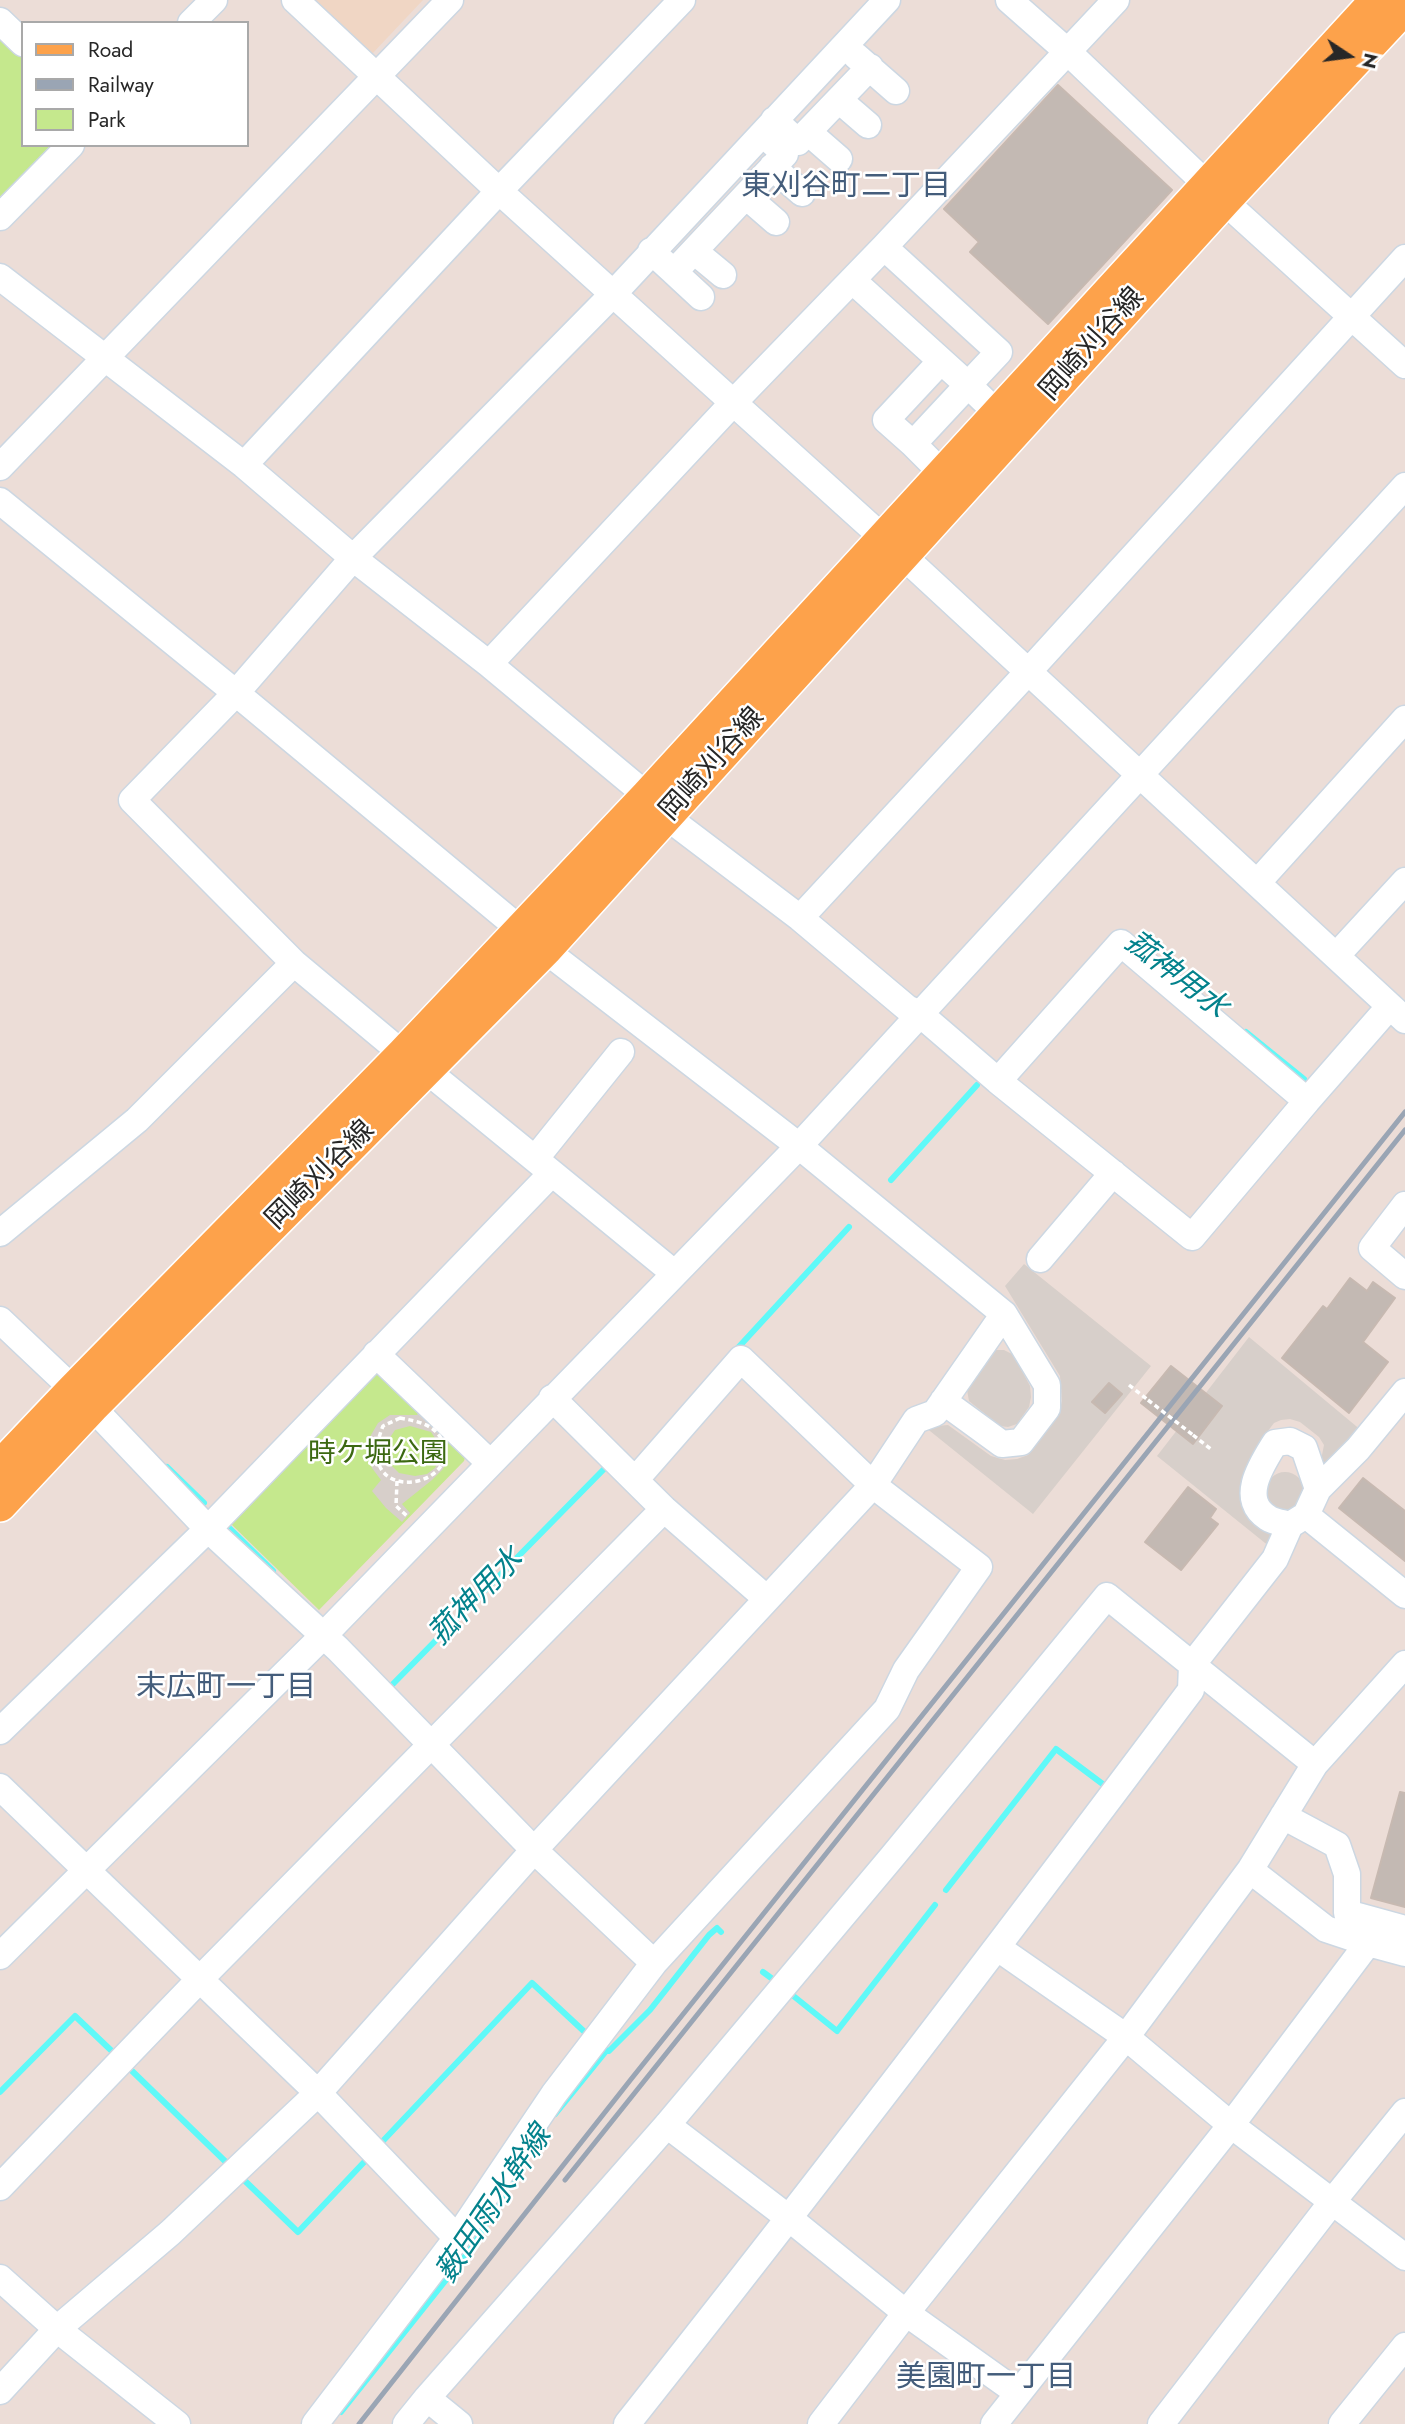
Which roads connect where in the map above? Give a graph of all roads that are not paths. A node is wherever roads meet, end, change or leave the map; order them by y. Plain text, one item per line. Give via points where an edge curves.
1 (214, 0) edge
2 (295, 0) edge
3 (450, 0) edge
4 (682, 0) edge
5 (887, 0) edge
6 (1009, 0) edge
7 (1116, 0) edge
8 (1377, 0) edge
9 (1405, 7) edge
10 (0, 21) edge
11 (193, 21) edge
12 (21, 41) edge
13 (844, 46) junction
14 (1068, 52) junction
15 (870, 67) junction
16 (377, 75) junction
17 (896, 91) dead end
18 (839, 100) junction
19 (868, 125) dead end
20 (769, 127) junction
21 (808, 132) junction
22 (69, 147) edge
23 (839, 159) dead end
24 (772, 167) junction
25 (499, 191) junction
26 (1215, 192) junction
27 (802, 193) dead end
28 (746, 196) junction
29 (0, 217) edge
30 (776, 222) dead end
31 (884, 247) junction
32 (651, 251) junction
33 (694, 251) junction
34 (1405, 258) edge
35 (674, 272) junction
36 (723, 275) dead end
37 (0, 276) edge
38 (852, 281) junction
39 (614, 293) junction
40 (701, 297) dead end
41 (1352, 316) junction
42 (105, 358) junction
43 (941, 361) junction
44 (1405, 365) edge
45 (968, 385) junction
46 (732, 404) junction
47 (998, 414) junction
48 (913, 444) junction
49 (244, 465) junction
50 (0, 467) edge
51 (943, 474) junction
52 (1405, 486) edge
53 (0, 501) edge
54 (892, 547) junction
55 (353, 558) junction
56 (489, 664) junction
57 (1028, 672) junction
58 (236, 692) junction
59 (1405, 719) edge
60 (1139, 776) junction
61 (658, 805) junction
62 (1405, 881) edge
63 (1256, 883) junction
64 (800, 918) junction
65 (533, 939) junction
66 (1336, 956) junction
67 (294, 963) junction
68 (1398, 1013) edge
69 (919, 1014) junction
70 (621, 1052) dead end
71 (414, 1062) junction
72 (998, 1081) junction
73 (1307, 1101) junction
74 (799, 1146) junction
75 (543, 1166) junction
76 (1113, 1173) junction
77 (1405, 1205) edge
78 (0, 1233) edge
79 (1040, 1259) dead end
80 (674, 1273) junction
81 (1405, 1276) edge
82 (1004, 1314) junction
83 (0, 1320) edge
84 (376, 1354) junction
85 (1405, 1392) edge
86 (552, 1398) junction
87 (82, 1399) junction
88 (943, 1401) junction
89 (490, 1462) junction
90 (0, 1468) edge
91 (636, 1479) junction
92 (873, 1485) junction
93 (1318, 1489) junction
94 (0, 1505) edge
95 (664, 1509) junction
96 (1298, 1520) junction
97 (208, 1529) junction
98 (1405, 1595) edge
99 (767, 1599) junction
100 (323, 1636) junction
101 (1405, 1664) edge
102 (1192, 1665) junction
103 (0, 1731) edge
104 (431, 1745) junction
105 (1315, 1764) junction
106 (0, 1787) edge
107 (1283, 1816) junction
108 (534, 1850) junction
109 (86, 1870) junction
110 (1250, 1870) junction
111 (1405, 1929) edge
112 (1367, 1943) junction
113 (998, 1948) junction
114 (1405, 1953) edge
115 (0, 1956) edge
116 (654, 1962) junction
117 (199, 1980) junction
118 (1126, 2037) junction
119 (318, 2093) junction
120 (1405, 2112) edge
121 (667, 2124) junction
122 (1231, 2125) junction
123 (0, 2187) edge
124 (1332, 2202) junction
125 (790, 2219) junction
126 (457, 2238) junction
127 (1405, 2257) edge
128 (0, 2277) edge
129 (906, 2314) junction
130 (57, 2329) junction
131 (1405, 2346) edge
132 (0, 2391) edge
133 (1018, 2393) junction
134 (427, 2398) junction
135 (164, 2420) edge
136 (315, 2424) edge
137 (406, 2424) edge
138 (459, 2424) edge
139 (627, 2424) edge
140 (821, 2424) edge
141 (994, 2424) edge
142 (1161, 2424) edge
143 (1342, 2424) edge

1 - 11 street
2 - 16 street
3 - 16 street
4 - 25 street
5 - 13 street
6 - 14 street
7 - 14 street
8 - 26 main road, 岡崎刈谷線
9 - 26 main road, 岡崎刈谷線
10 - 12 street
13 - 15 street
13 - 20 street
14 - 26 street
14 - 31 street
15 - 17 street
15 - 18 street
16 - 25 street
16 - 42 street
18 - 19 street
18 - 21 street
20 - 21 street via 798,142
20 - 24 street via 785,154
20 - 32 street
21 - 23 street
22 - 29 street
24 - 27 street
24 - 28 street
25 - 39 street
25 - 49 street
26 - 41 street
26 - 47 main road, 岡崎刈谷線
26 - 54 main road, 岡崎刈谷線
28 - 30 street
28 - 33 street via 724,235
31 - 38 street
31 - 45 street via 999,352
32 - 35 street
32 - 39 street
33 - 35 street
33 - 36 street
34 - 41 street
35 - 40 street
37 - 42 street
38 - 43 street
38 - 46 street
39 - 46 street
39 - 55 street
41 - 44 street
41 - 57 street
42 - 49 street
42 - 50 street
43 - 45 street
43 - 48 street via 886,420
45 - 47 street
45 - 48 street
46 - 54 street
46 - 56 street
47 - 51 main road, 岡崎刈谷線
48 - 51 street
49 - 55 street
51 - 54 main road, 岡崎刈谷線
52 - 60 street
53 - 58 street
54 - 57 street
54 - 61 main road, 岡崎刈谷線
55 - 56 street
55 - 58 street
56 - 61 street
57 - 60 street
57 - 64 street
58 - 65 street
58 - 67 street via 132,800
59 - 63 street
60 - 63 street
60 - 69 street
61 - 64 street via 680,827
61 - 65 main road, 岡崎刈谷線
62 - 66 street
63 - 66 street
64 - 69 street
65 - 71 main road, 岡崎刈谷線
65 - 74 street
66 - 68 street
67 - 71 street
67 - 78 street via 137,1120
68 - 73 street
69 - 72 street
69 - 74 street
70 - 75 street
71 - 75 street
71 - 87 main road, 岡崎刈谷線
72 - 73 street via 1121,943
72 - 76 street
73 - 76 street via 1192,1237
74 - 80 street
74 - 82 street
75 - 80 street
75 - 84 street
76 - 79 street
77 - 81 street via 1372,1248
80 - 86 street
82 - 88 street
82 - 88 street via 1047,1385 1047,1408 1021,1442 1002,1444
83 - 87 street
84 - 89 street
84 - 97 street
85 - 93 street
86 - 89 street
86 - 91 street
87 - 90 main road, 岡崎刈谷線
87 - 94 main road, 岡崎刈谷線
87 - 97 street
88 - 92 street via 935,1413 916,1420
89 - 100 street
91 - 92 street via 741,1359
91 - 95 street
92 - 99 street
92 - 116 street via 979,1567 906,1670 887,1709
93 - 96 street
93 - 96 street via 1304,1448 1290,1441 1275,1443 1254,1483 1256,1503 1268,1518
95 - 99 street
95 - 104 street
96 - 98 street
96 - 102 street via 1275,1559
97 - 100 street
97 - 103 street
99 - 108 street
100 - 104 street
100 - 109 street
101 - 105 street
102 - 105 street
102 - 113 street via 1191,1690
102 - 121 street via 1107,1596
104 - 108 street
104 - 117 street
105 - 107 street
106 - 109 street
107 - 110 street
107 - 111 street via 1337,1845 1347,1874 1347,1913
108 - 116 street
108 - 119 street
109 - 115 street
109 - 117 street
110 - 112 street via 1326,1929
110 - 118 street
112 - 114 street
112 - 122 street
113 - 118 street
113 - 125 street
116 - 126 street via 554,2094
117 - 119 street
117 - 123 street
118 - 122 street
118 - 129 street
119 - 126 street
119 - 130 street via 170,2233
120 - 124 street
121 - 125 street
121 - 134 street
122 - 124 street
122 - 133 street
124 - 127 street
124 - 142 street
125 - 129 street
125 - 139 street
126 - 136 street
128 - 130 street
129 - 133 street
129 - 140 street
130 - 132 street
130 - 135 street
131 - 143 street
133 - 141 street
134 - 137 street
134 - 138 street

